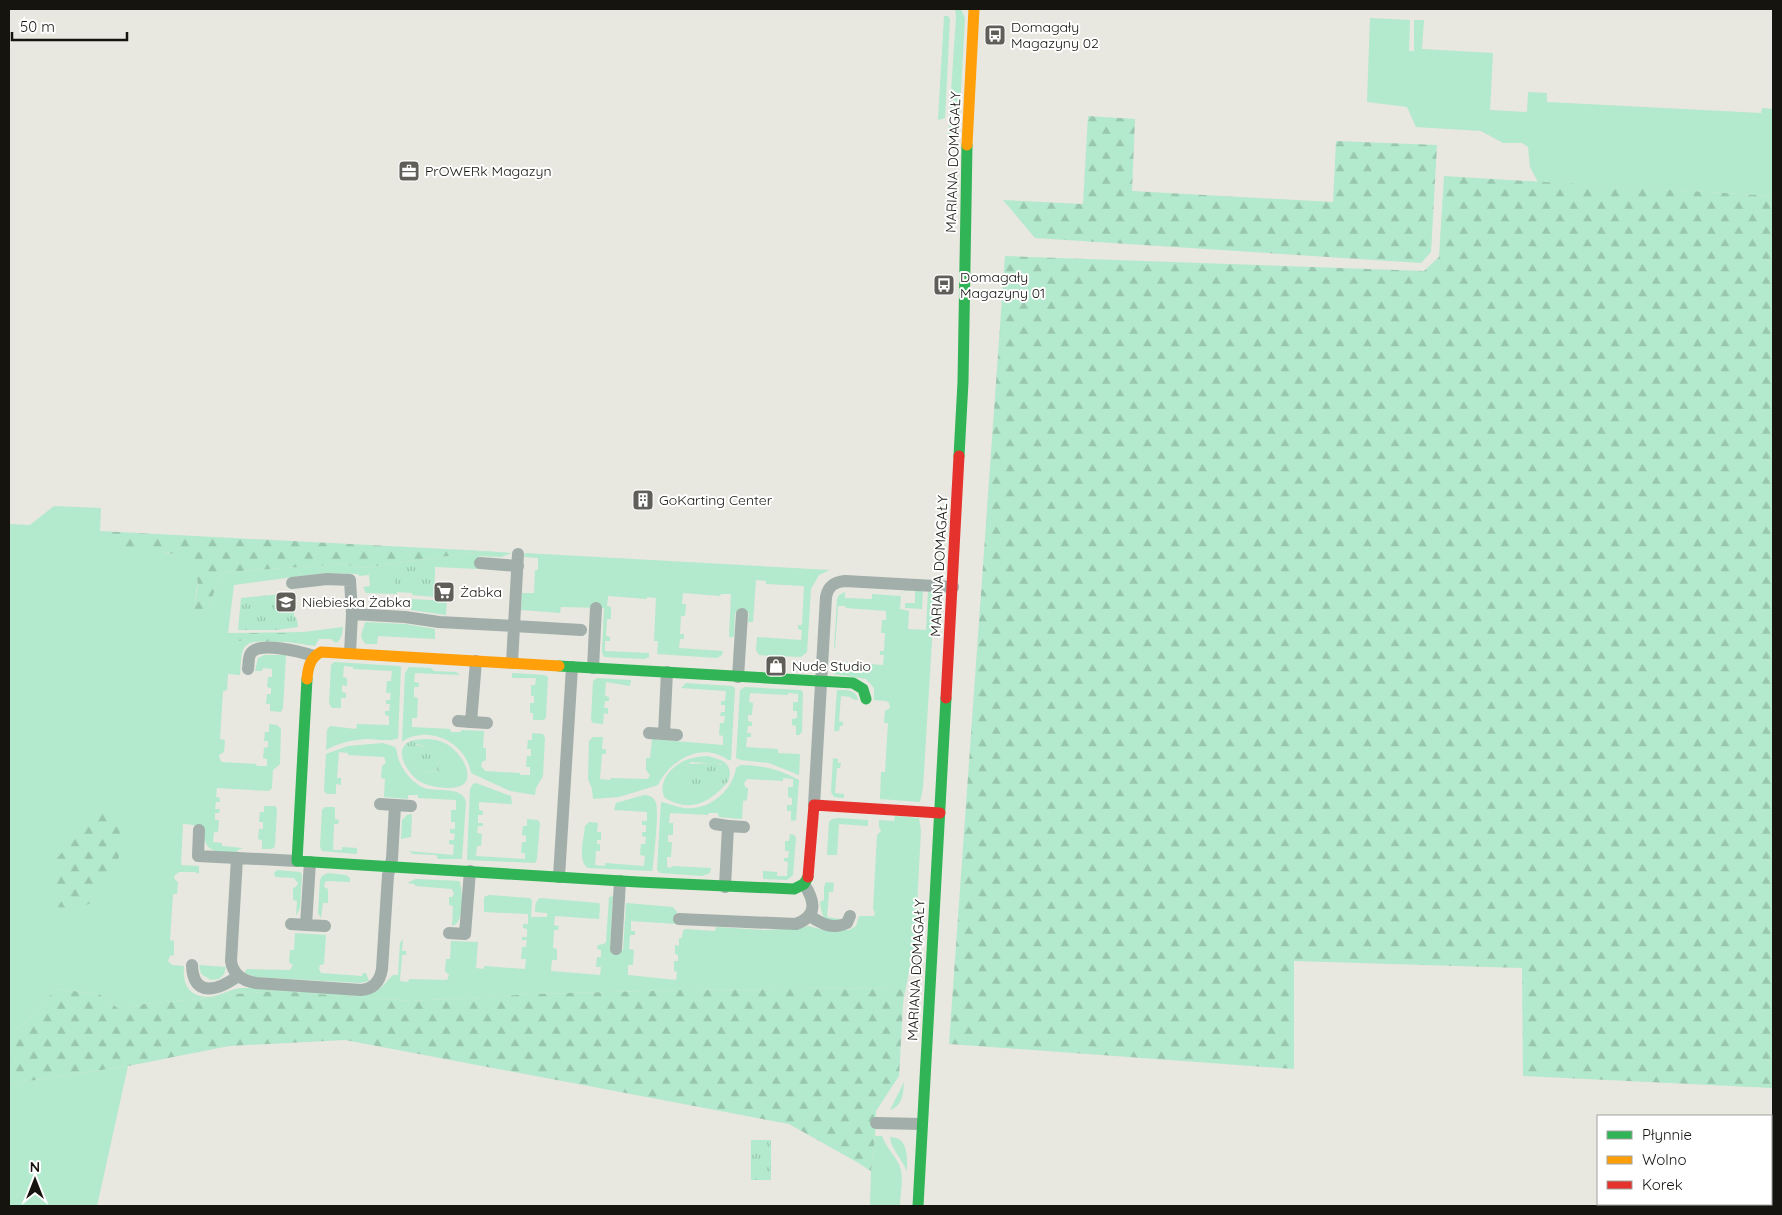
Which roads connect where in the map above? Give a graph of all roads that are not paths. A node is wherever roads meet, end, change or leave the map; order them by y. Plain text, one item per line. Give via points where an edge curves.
1 (974, 9) edge
2 (480, 564) dead end
3 (292, 582) dead end
4 (953, 587) junction
5 (596, 608) dead end
6 (352, 614) junction
7 (742, 614) dead end
8 (514, 626) junction
9 (580, 630) dead end
10 (350, 653) junction
11 (314, 656) junction
12 (476, 661) junction
13 (512, 663) junction
14 (572, 667) junction
15 (593, 668) junction
16 (248, 669) dead end
17 (667, 672) junction
18 (738, 677) junction
19 (821, 681) junction
20 (866, 699) dead end
21 (458, 721) dead end
22 (471, 722) junction
23 (487, 723) dead end
24 (649, 733) dead end
25 (664, 734) junction
26 (677, 735) dead end
27 (380, 804) dead end
28 (395, 805) junction
29 (814, 805) junction
30 (411, 806) dead end
31 (940, 813) junction
32 (715, 824) dead end
33 (728, 826) junction
34 (744, 827) dead end
35 (199, 830) dead end
36 (237, 858) junction
37 (297, 861) junction
38 (310, 862) junction
39 (390, 866) junction
40 (470, 871) junction
41 (559, 877) junction
42 (620, 881) junction
43 (804, 884) junction
44 (725, 887) junction
45 (810, 916) junction
46 (850, 916) dead end
47 (679, 919) dead end
48 (291, 924) dead end
49 (306, 925) junction
50 (325, 926) dead end
51 (449, 933) dead end
52 (616, 949) dead end
53 (192, 965) dead end
54 (238, 976) junction
55 (876, 1123) dead end
56 (922, 1124) junction
57 (918, 1206) edge

1 - 4 street, MARIANA DOMAGAŁY via 966,173 963,382
2 - 8 street via 518,560
3 - 6 street via 355,580
4 - 19 street via 848,581 831,585 826,597
4 - 31 street, MARIANA DOMAGAŁY
5 - 15 street
6 - 8 street
6 - 10 street
7 - 18 street
8 - 9 street
8 - 13 street
10 - 11 street via 326,651
10 - 12 street
11 - 16 street via 288,649 258,649 250,655
11 - 37 street via 308,668
12 - 13 street
12 - 22 street
13 - 14 street
14 - 15 street
14 - 41 street
15 - 17 street
17 - 18 street
17 - 25 street
18 - 19 street
19 - 20 street via 858,684 865,690
19 - 29 street
21 - 22 street
22 - 23 street
24 - 25 street
25 - 26 street
27 - 28 street
28 - 30 street
28 - 39 street
29 - 31 street
29 - 43 street via 810,874
31 - 56 street, MARIANA DOMAGAŁY
32 - 33 street
33 - 34 street
33 - 44 street
35 - 36 street via 198,856
36 - 37 street
36 - 54 street via 232,961
37 - 38 street
38 - 39 street
38 - 49 street
39 - 40 street
39 - 54 street via 382,969 374,985 361,990 256,983
40 - 41 street
40 - 51 street via 466,934
41 - 42 street
42 - 44 street
42 - 52 street
43 - 44 street via 791,890
43 - 45 street via 813,903
45 - 46 street via 823,924 839,926 847,923
45 - 47 street via 796,924
48 - 49 street
49 - 50 street
53 - 54 street via 194,979 205,988 220,987
55 - 56 street
56 - 57 street, MARIANA DOMAGAŁY

